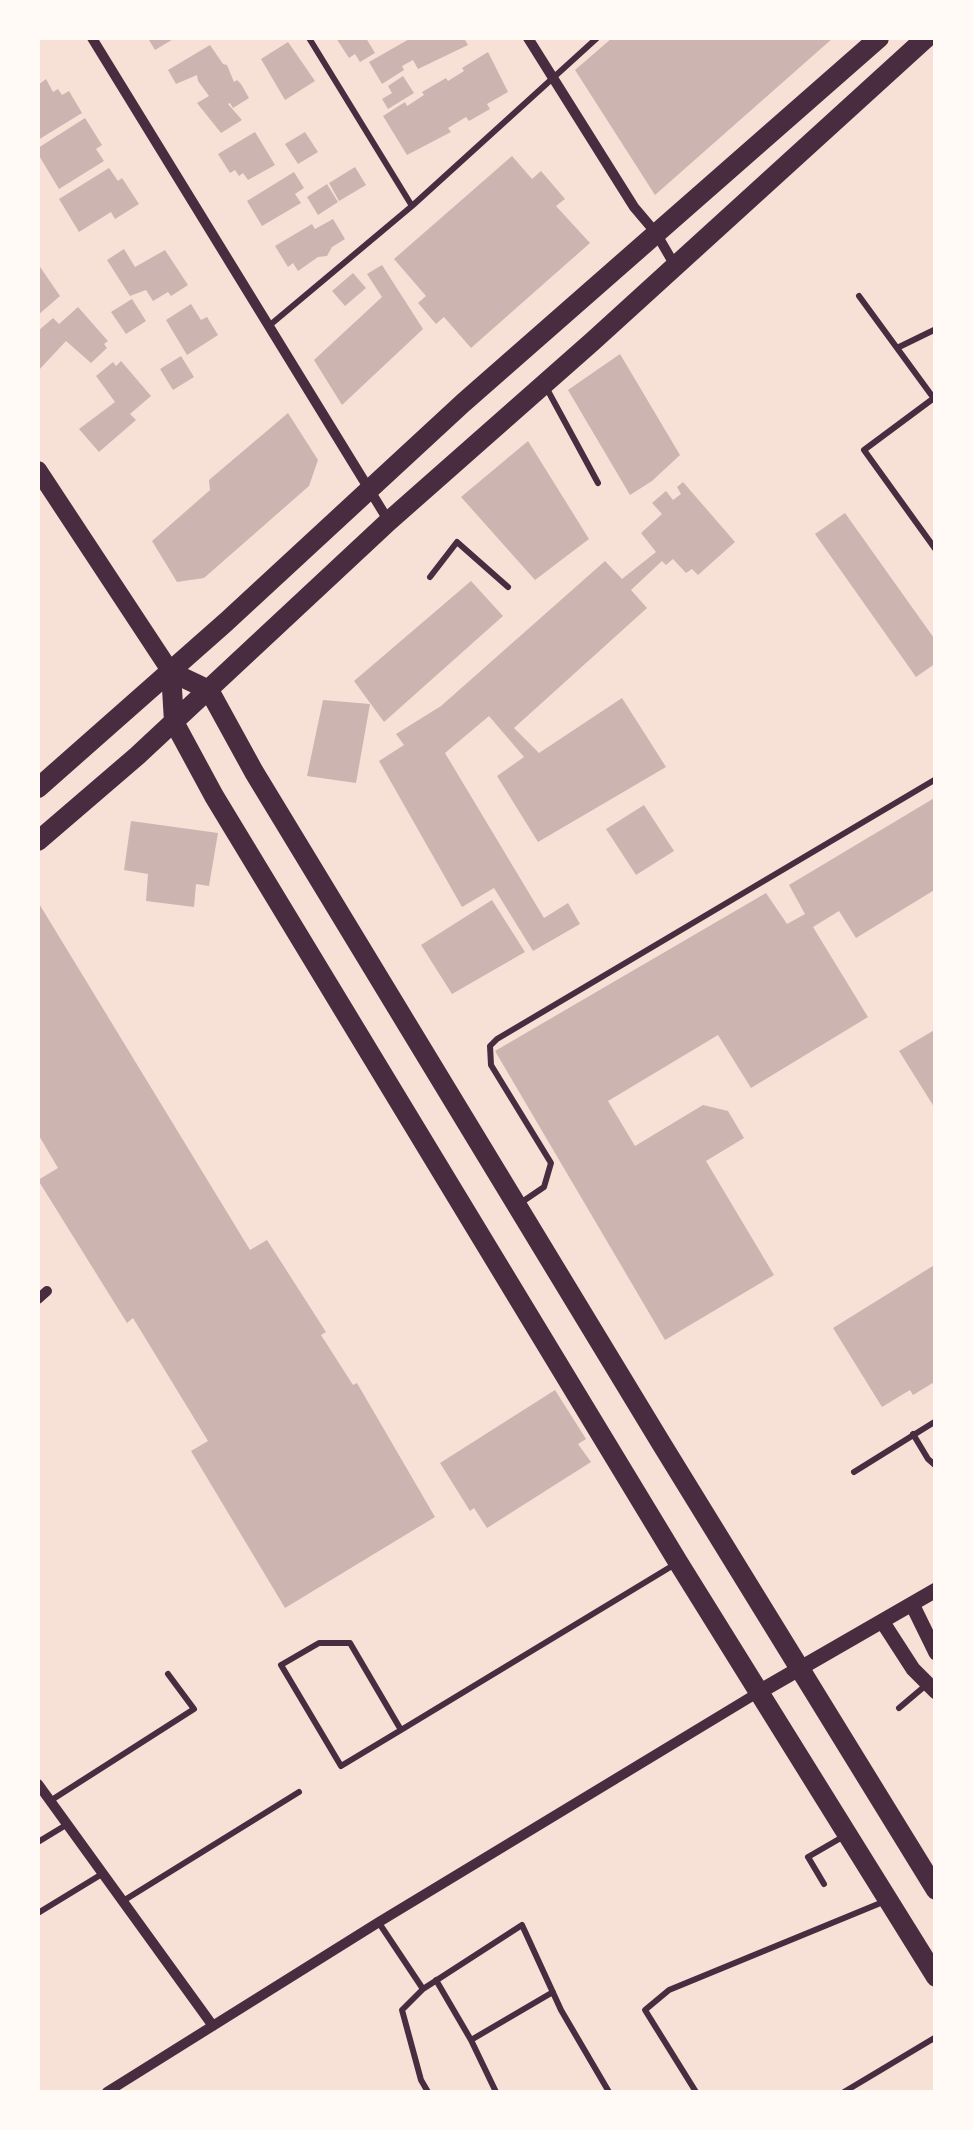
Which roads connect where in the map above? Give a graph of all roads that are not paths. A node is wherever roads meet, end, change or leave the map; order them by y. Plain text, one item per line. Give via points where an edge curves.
1 (92, 38) edge
2 (308, 38) edge
3 (528, 38) edge
4 (597, 38) edge
5 (879, 38) edge
6 (926, 38) edge
7 (551, 76) junction
8 (412, 206) junction
9 (656, 233) junction
10 (674, 264) junction
11 (859, 296) dead end
12 (269, 326) junction
13 (936, 329) edge
14 (897, 348) junction
15 (544, 384) junction
16 (935, 399) edge
17 (38, 470) edge
18 (598, 483) dead end
19 (372, 490) junction
20 (388, 521) junction
21 (936, 550) edge
22 (430, 578) dead end
23 (508, 588) dead end
24 (172, 672) junction
25 (209, 690) junction
26 (174, 722) junction
27 (936, 779) edge
28 (38, 788) edge
29 (38, 841) edge
30 (518, 1205) junction
31 (936, 1421) edge
32 (914, 1434) junction
33 (936, 1466) edge
34 (854, 1472) dead end
35 (678, 1562) junction
36 (936, 1590) edge
37 (912, 1604) junction
38 (882, 1620) junction
39 (936, 1653) edge
40 (799, 1668) junction
41 (168, 1674) dead end
42 (931, 1689) edge
43 (759, 1692) junction
44 (899, 1708) dead end
45 (400, 1730) junction
46 (38, 1784) edge
47 (298, 1792) dead end
48 (49, 1802) junction
49 (66, 1825) junction
50 (847, 1835) junction
51 (38, 1842) edge
52 (102, 1874) junction
53 (824, 1884) dead end
54 (936, 1890) edge
55 (887, 1900) junction
56 (122, 1901) junction
57 (38, 1914) edge
58 (378, 1922) junction
59 (936, 1977) edge
60 (436, 1980) junction
61 (422, 1988) junction
62 (553, 1992) junction
63 (213, 2026) junction
64 (936, 2037) edge
65 (471, 2040) junction
66 (107, 2092) edge
67 (428, 2092) edge
68 (496, 2092) edge
69 (608, 2092) edge
70 (696, 2092) edge
71 (844, 2092) edge

1 - 12 street
2 - 8 lane
3 - 7 street
4 - 7 lane
5 - 9 main road
6 - 10 main road
7 - 8 lane
7 - 9 street
8 - 12 lane
9 - 10 street
9 - 19 main road
10 - 15 main road
11 - 14 lane
12 - 19 street
13 - 14 lane
14 - 16 lane
15 - 18 lane
15 - 20 main road
16 - 21 lane via 864,450
17 - 24 main road
19 - 20 street
19 - 24 main road
20 - 25 main road
22 - 23 lane via 457,542
24 - 25 main road
24 - 26 main road
24 - 28 main road
25 - 26 main road
25 - 30 main road
26 - 29 main road
26 - 35 main road
27 - 30 lane via 497,1038 490,1046 491,1065 551,1163 544,1187
30 - 40 main road
31 - 32 lane
32 - 33 lane
32 - 34 lane
35 - 43 main road
35 - 45 lane
36 - 37 street
37 - 38 street
37 - 39 street
38 - 40 street
38 - 42 street
40 - 43 street
40 - 54 main road
41 - 48 lane via 194,1709
42 - 44 lane
43 - 50 main road
43 - 58 street
45 - 45 lane via 342,1766 281,1666 319,1643 350,1644
46 - 48 street
47 - 56 lane
48 - 49 street
49 - 51 lane
49 - 52 street
50 - 53 lane via 808,1857
50 - 55 main road
52 - 56 street
52 - 57 lane
55 - 59 main road
55 - 70 lane via 669,1990 646,2010
56 - 63 street
58 - 61 lane
58 - 63 street
60 - 61 lane
60 - 62 lane via 522,1925
60 - 65 lane
61 - 67 lane via 402,2010
62 - 65 lane
62 - 69 lane
63 - 66 street
64 - 71 lane
65 - 68 lane

